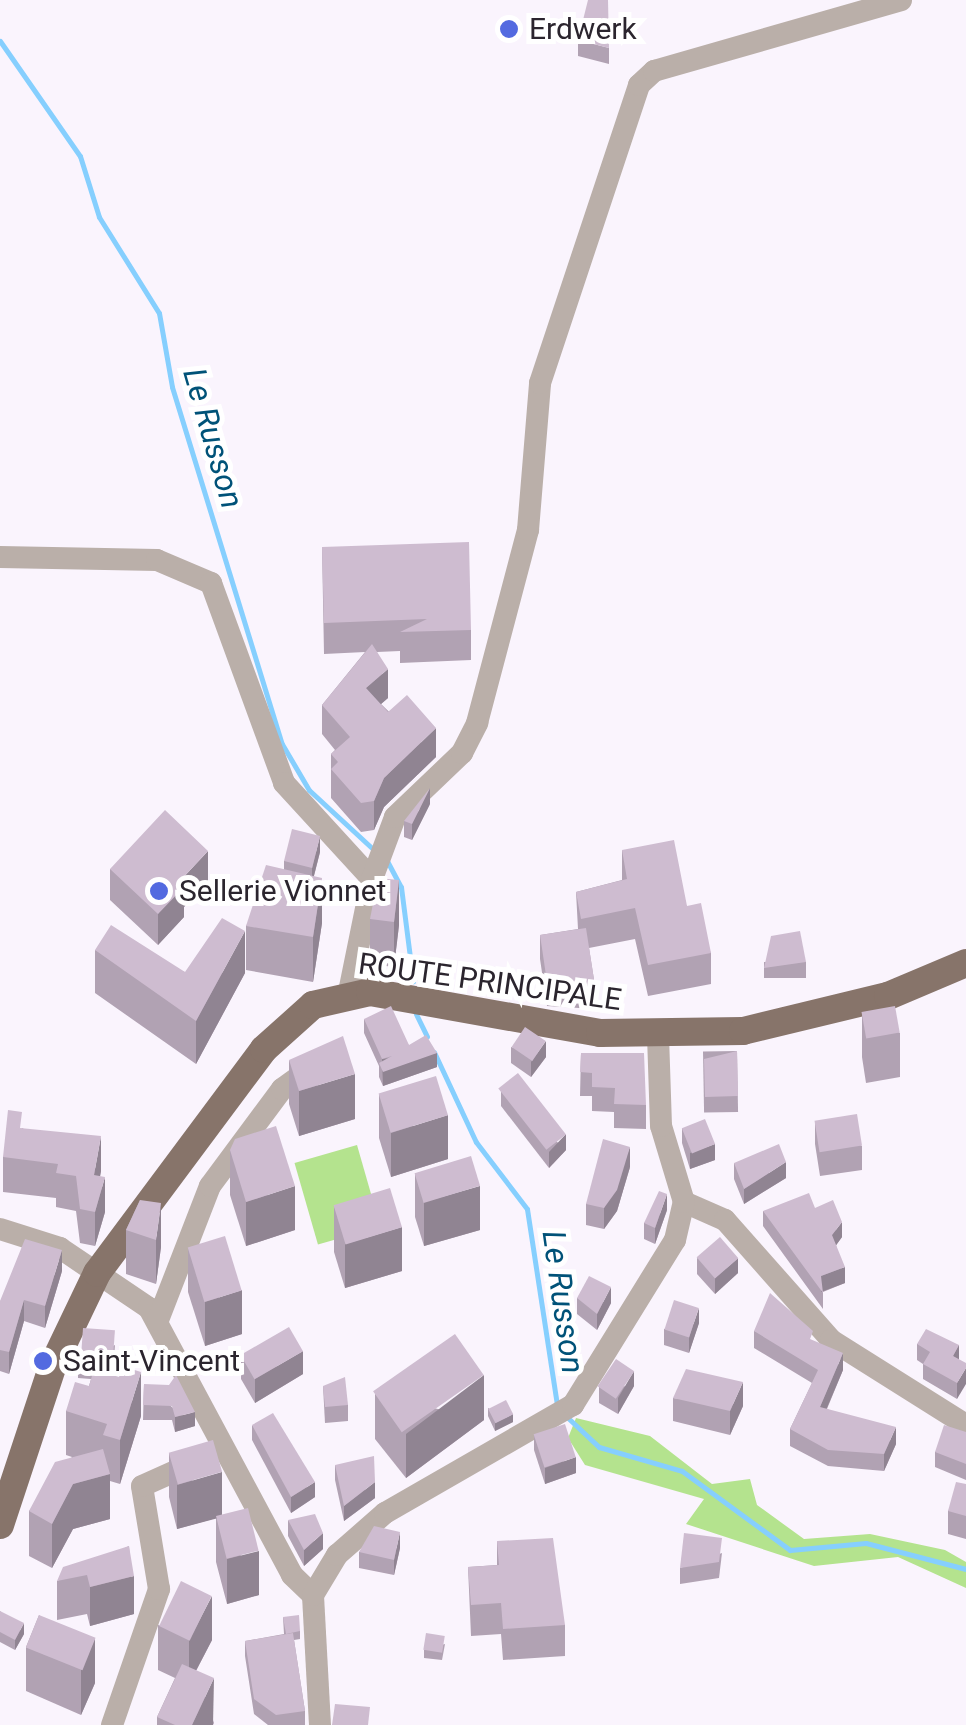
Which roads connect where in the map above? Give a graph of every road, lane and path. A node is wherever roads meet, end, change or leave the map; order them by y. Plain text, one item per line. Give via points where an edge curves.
1 (901, 0) edge
2 (0, 557) edge
3 (372, 880) junction
4 (966, 962) edge
5 (349, 992) junction
6 (658, 1036) junction
7 (337, 1055) edge
8 (684, 1202) junction
9 (0, 1229) edge
10 (97, 1272) junction
11 (158, 1320) junction
12 (966, 1424) edge
13 (230, 1451) junction
14 (0, 1525) edge
15 (313, 1596) junction
16 (112, 1725) edge
17 (320, 1725) edge

1 - 3 street via 654,71 639,84 544,364 528,530 477,724 462,753 395,816
2 - 3 street via 157,560 210,583 284,783
3 - 5 street
4 - 6 main road, ROUTE PRINCIPALE via 809,1019
5 - 6 main road, ROUTE PRINCIPALE
5 - 10 main road, ROUTE PRINCIPALE via 284,1026
6 - 8 street via 661,1126
7 - 11 street via 282,1090 233,1151
8 - 12 street via 725,1220 831,1340
8 - 15 street via 676,1240 564,1412 386,1513 337,1555
9 - 10 street via 49,1243
10 - 11 street
10 - 14 main road, ROUTE PRINCIPALE via 53,1365
11 - 13 street
13 - 15 street via 292,1575
13 - 16 street via 154,1474 142,1486 159,1590
15 - 17 street

